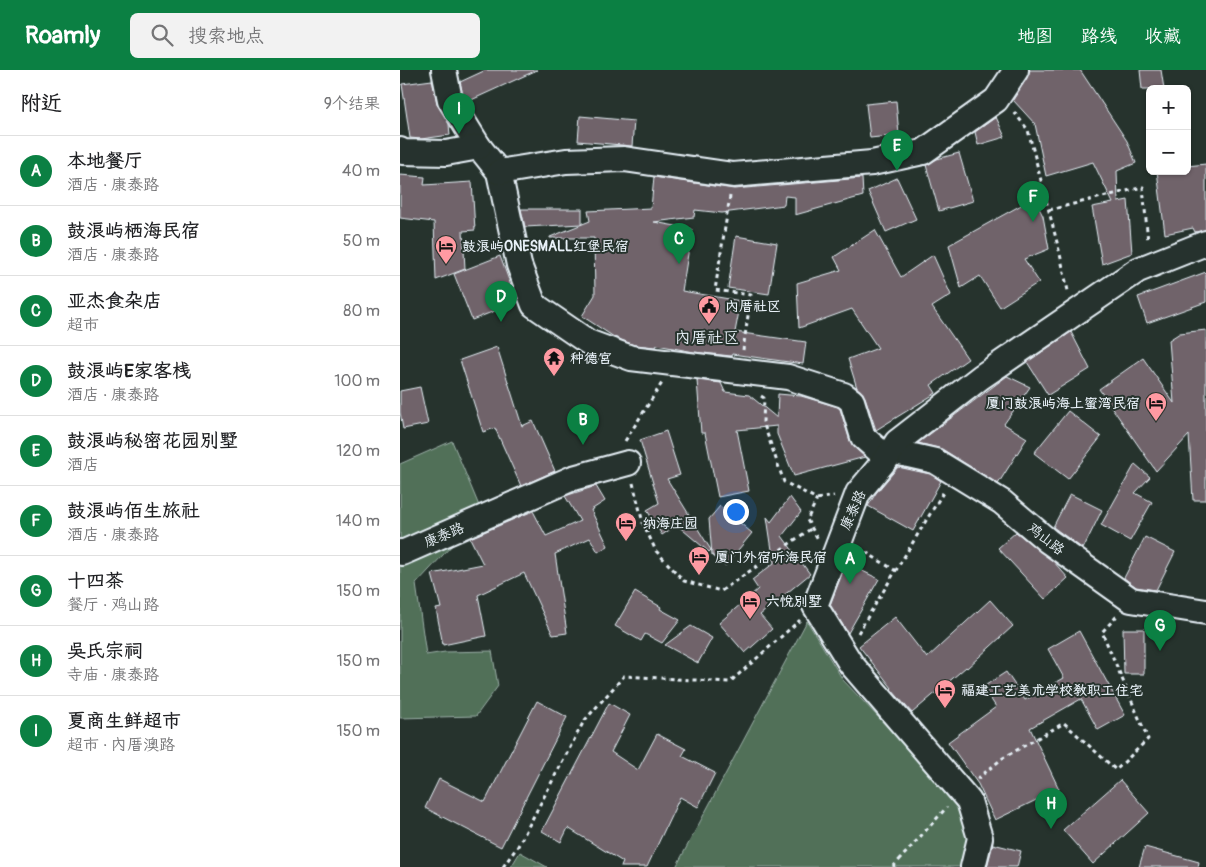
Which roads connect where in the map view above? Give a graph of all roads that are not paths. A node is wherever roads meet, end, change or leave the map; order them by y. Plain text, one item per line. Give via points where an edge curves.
1 (444, 70) edge
2 (1016, 70) edge
3 (479, 147) junction
4 (400, 150) edge
5 (499, 172) junction
6 (1206, 242) edge
7 (889, 455) junction
8 (628, 463) road end
9 (400, 552) edge
10 (1206, 612) edge
11 (972, 867) edge

1 - 3 street via 450,100
2 - 5 street via 996,100 923,152 872,163 733,175 624,159 566,161
3 - 4 street via 446,153
3 - 5 street
5 - 7 street via 519,266 534,305 588,342 631,358 788,377 844,395 852,401 863,437
6 - 7 street, 康泰路 via 1138,270 1072,314 981,377 897,442
7 - 10 street, 鸡山路 via 935,461 1002,502 1048,541 1130,600
7 - 11 street, 康泰路 via 858,492 831,540 815,606 851,664 969,801 980,838
8 - 9 street, 康泰路 via 573,478 402,554

